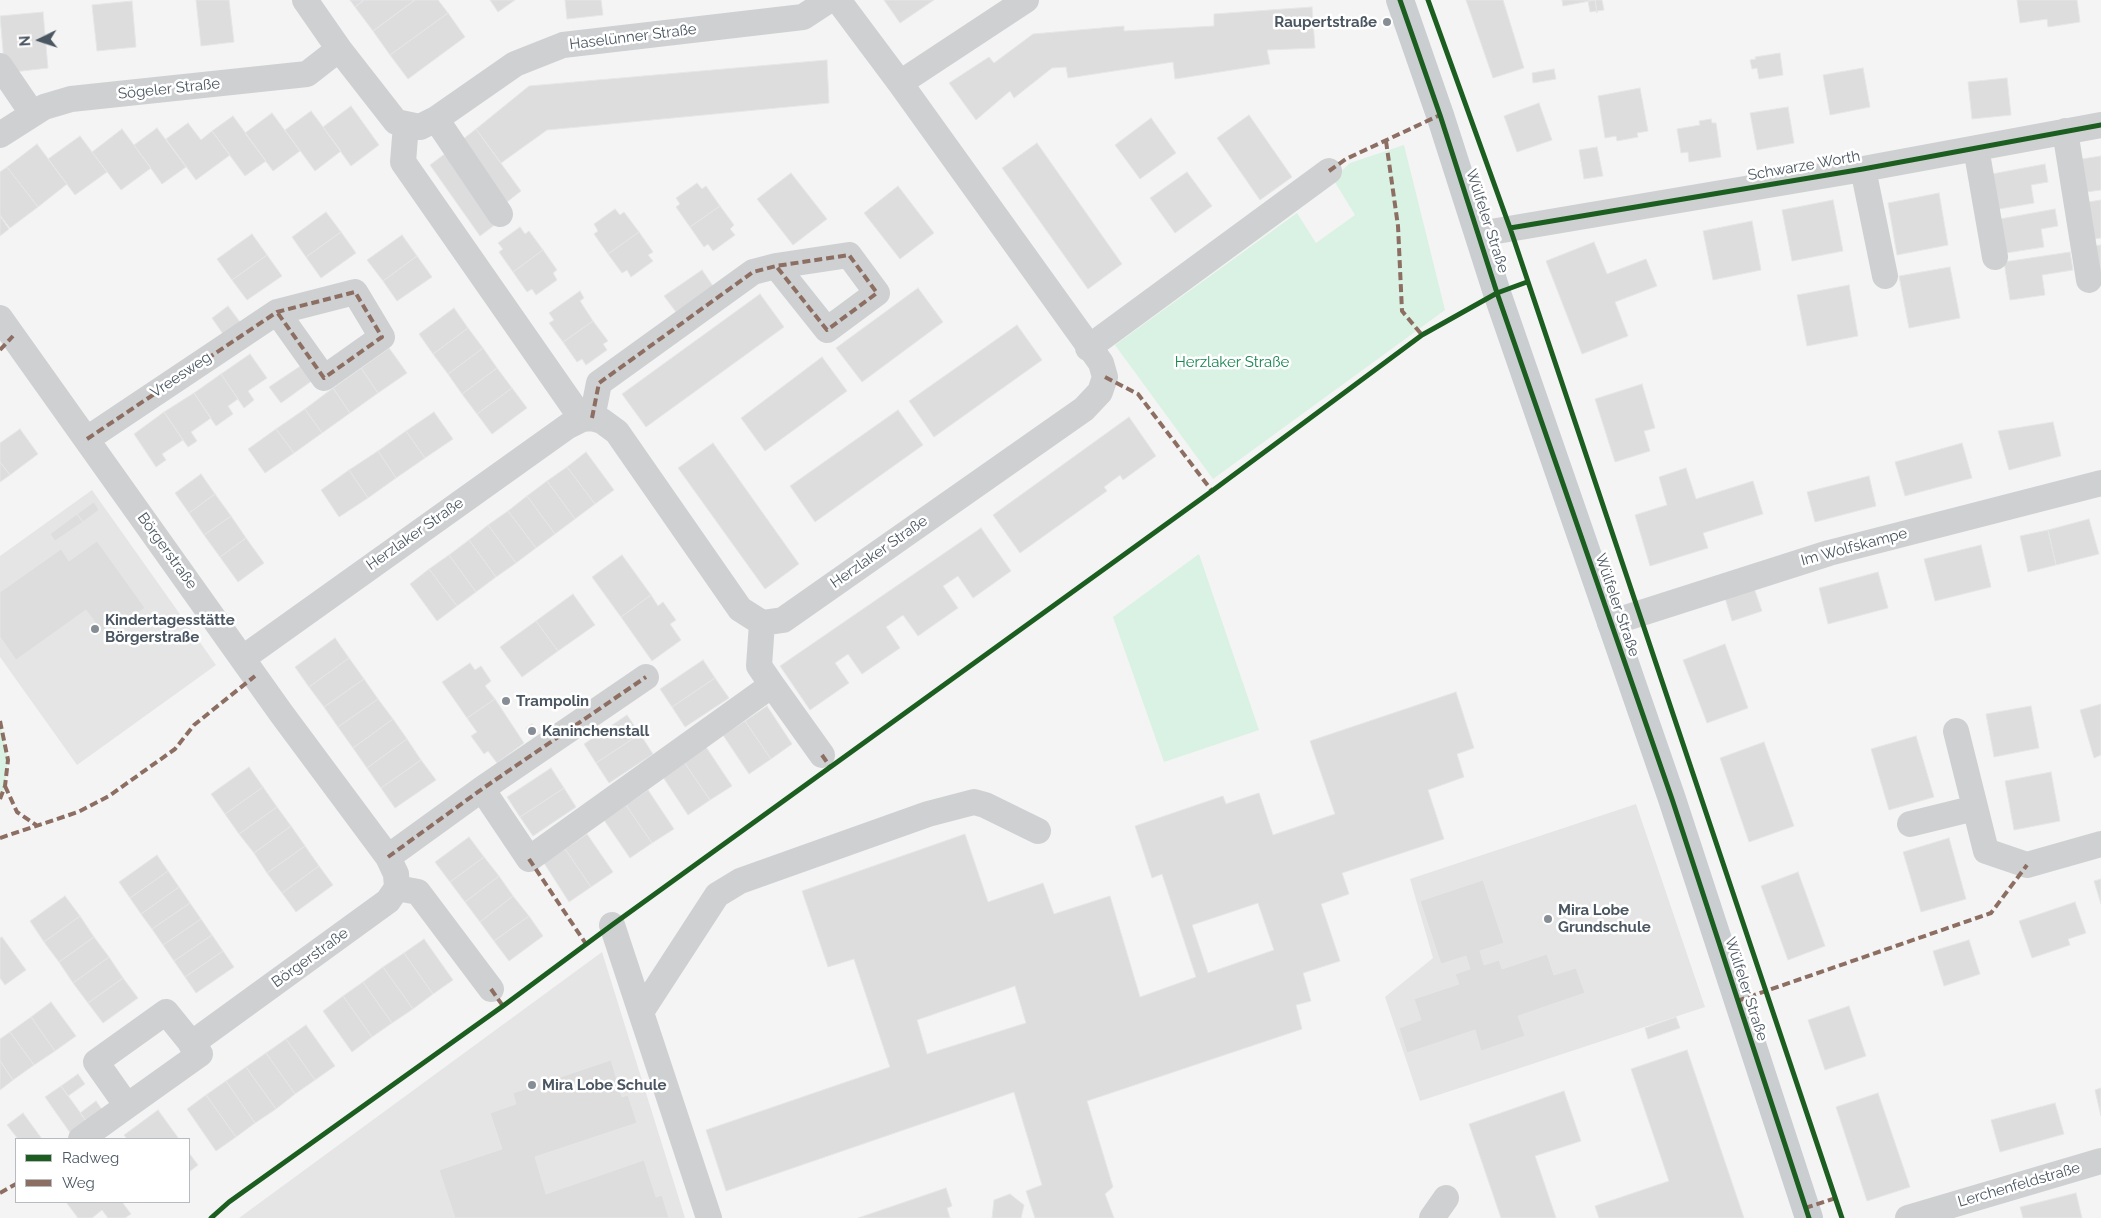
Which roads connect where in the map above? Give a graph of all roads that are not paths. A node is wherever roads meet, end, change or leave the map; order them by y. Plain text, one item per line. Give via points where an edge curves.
1 (305, 0) edge
2 (829, 0) edge
3 (838, 0) edge
4 (1026, 0) edge
5 (1400, 0) edge
6 (340, 49) junction
7 (0, 66) edge
8 (900, 83) junction
9 (32, 113) junction
10 (436, 119) junction
11 (406, 125) junction
12 (2101, 125) edge
13 (2065, 131) junction
14 (0, 135) edge
15 (1976, 148) junction
16 (1863, 169) junction
17 (1329, 171) dead end
18 (500, 214) dead end
19 (1479, 234) junction
20 (1995, 257) dead end
21 (776, 266) dead end
22 (1885, 276) dead end
23 (2089, 280) dead end
24 (277, 312) dead end
25 (0, 318) edge
26 (1088, 348) junction
27 (587, 419) junction
28 (87, 439) junction
29 (2101, 483) edge
30 (762, 623) junction
31 (1610, 623) junction
32 (243, 658) junction
33 (646, 676) dead end
34 (772, 685) junction
35 (1956, 731) dead end
36 (822, 755) dead end
37 (482, 789) junction
38 (1975, 808) junction
39 (1910, 824) dead end
40 (1038, 831) dead end
41 (2101, 844) edge
42 (388, 857) junction
43 (397, 888) junction
44 (612, 925) dead end
45 (491, 989) dead end
46 (641, 1012) junction
47 (192, 1044) junction
48 (127, 1106) junction
49 (82, 1138) edge
50 (2101, 1161) edge
51 (708, 1218) edge
52 (1809, 1218) edge
53 (1908, 1218) edge

1 - 6 street
2 - 10 street, Haselünner Straße via 803,17 563,45 515,64
3 - 8 street, Herzlaker Straße
4 - 8 street
5 - 19 main road, Wülfeler Straße
6 - 9 street, Sögeler Straße via 307,74 71,99
6 - 11 street via 396,122
7 - 9 street
8 - 26 street, Herzlaker Straße
9 - 14 street, Sögeler Straße
10 - 11 street, Haselünner Straße via 420,127
10 - 18 street
11 - 27 street via 403,162
12 - 13 street, Schwarze Worth
13 - 15 street, Schwarze Worth
13 - 23 street
15 - 16 street, Schwarze Worth
15 - 20 street
16 - 19 street, Schwarze Worth
16 - 22 street
17 - 26 street
19 - 31 main road, Wülfeler Straße
21 - 27 street via 753,272 599,383
24 - 28 street, Vreesweg
25 - 28 street, Börgerstraße
26 - 30 street, Herzlaker Straße via 1101,363 1105,377 1100,392 1084,408 782,620
27 - 30 street via 602,421 617,432 740,608
27 - 32 street, Herzlaker Straße via 568,426
28 - 32 street, Börgerstraße
29 - 31 street, Im Wolfskampe via 1829,553
30 - 34 street via 759,666
31 - 52 main road, Wülfeler Straße via 1672,800
32 - 42 street, Börgerstraße
33 - 37 street
34 - 36 street
34 - 37 street via 529,859
35 - 38 street
37 - 42 street
38 - 39 street
38 - 41 street via 1986,851 2028,865
40 - 46 street via 974,802 928,814 740,881 717,895
42 - 43 street, Börgerstraße via 396,874
43 - 45 street via 418,892
43 - 47 street, Börgerstraße via 388,901
44 - 46 street
46 - 51 street
47 - 48 street via 200,1054
47 - 48 street via 166,1012 96,1062
48 - 49 street
50 - 53 street, Lerchenfeldstraße

